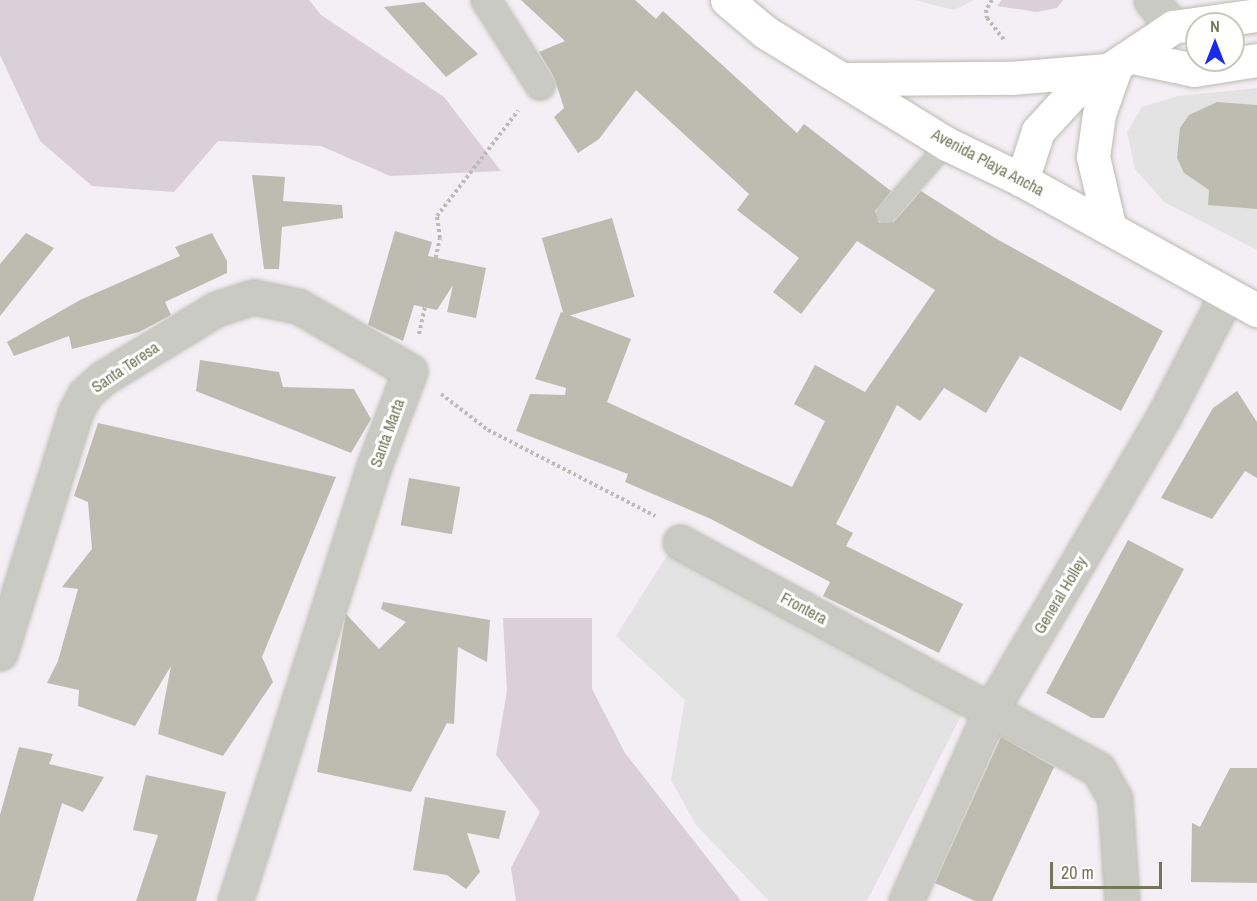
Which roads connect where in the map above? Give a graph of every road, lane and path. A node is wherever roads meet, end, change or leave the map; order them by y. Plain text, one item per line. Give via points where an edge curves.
1 (486, 0) edge
2 (727, 0) edge
3 (992, 0) edge
4 (1151, 0) edge
5 (1257, 15) edge
6 (1173, 27) junction
7 (1257, 60) edge
8 (1124, 63) junction
9 (1011, 78) junction
10 (849, 79) junction
11 (540, 85) joint
12 (947, 144) junction
13 (1022, 180) junction
14 (886, 214) dead end
15 (1109, 225) junction
16 (1227, 294) junction
17 (1257, 310) edge
18 (410, 371) junction
19 (680, 542) joint
20 (0, 653) edge
21 (992, 708) junction
22 (235, 901) edge
23 (906, 901) edge
24 (1122, 901) edge

1 - 11 street
2 - 10 main road, Avenida Playa Ancha via 765,32
3 - 9 path via 987,18 1003,34
4 - 6 street
5 - 6 main road
6 - 8 main road
7 - 8 main road via 1194,70
8 - 9 main road
8 - 13 main road via 1071,95 1038,131
8 - 15 main road via 1099,114 1092,157
9 - 10 main road
10 - 12 main road, Avenida Playa Ancha
11 - 18 path via 437,216 440,238
12 - 13 main road, Avenida Playa Ancha
12 - 14 lane
13 - 15 main road, Avenida Playa Ancha
15 - 16 main road, Avenida Playa Ancha
16 - 17 main road, Avenida Playa Ancha
16 - 21 street, General Holley via 1164,416
18 - 19 path via 488,429 686,532
18 - 20 street, Santa Teresa via 297,306 254,297 216,309 103,378 85,394 75,413
18 - 22 street, Santa Marta via 374,466
19 - 21 street, Frontera
21 - 23 street, General Holley
21 - 24 street, Frontera via 1098,769 1109,781 1115,799

